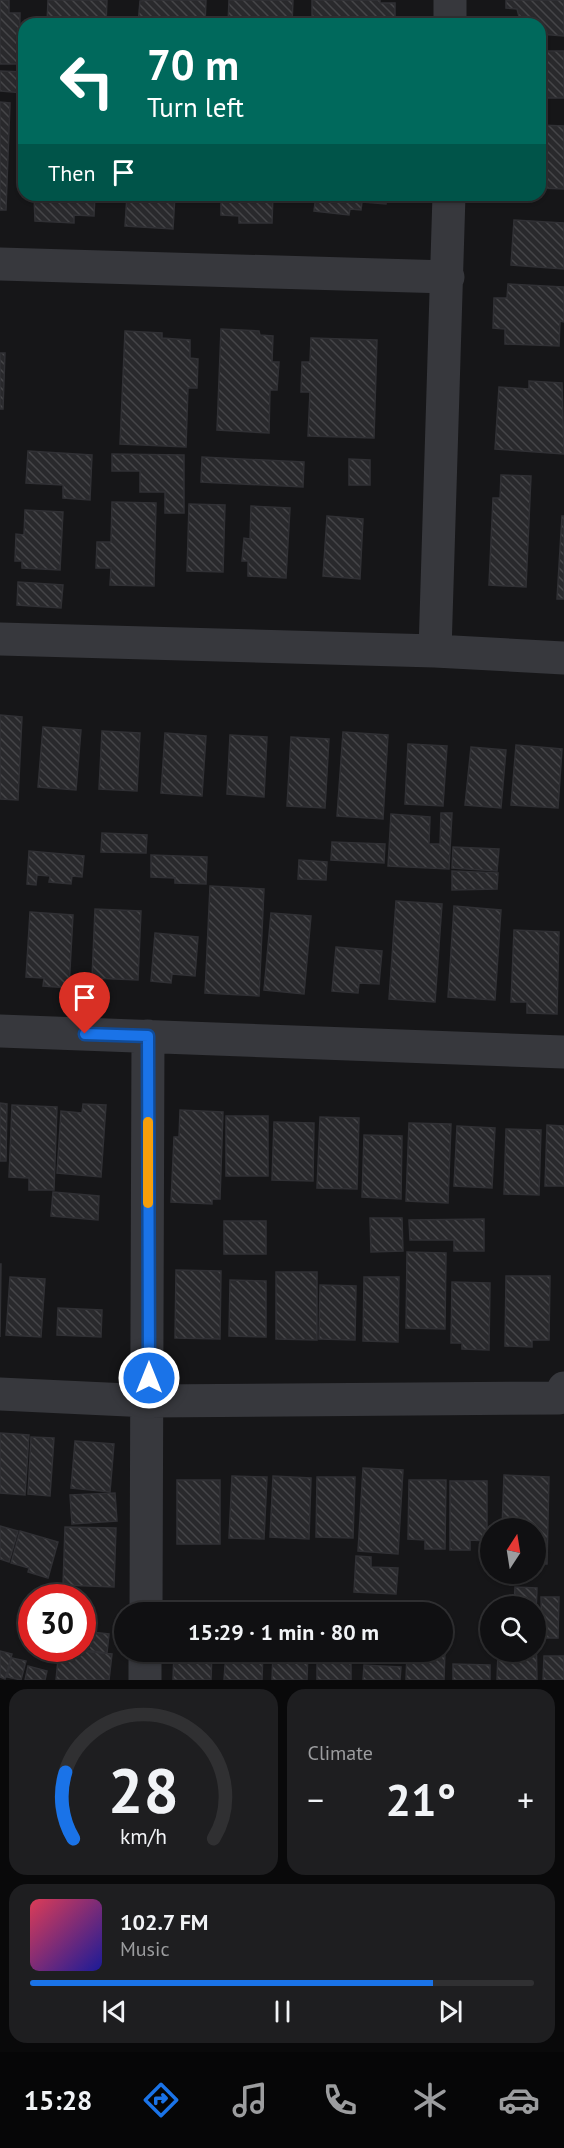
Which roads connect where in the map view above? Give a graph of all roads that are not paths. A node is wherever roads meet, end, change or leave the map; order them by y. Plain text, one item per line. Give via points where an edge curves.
1 (450, 0) edge
2 (450, 18) edge
3 (449, 201) edge
4 (0, 264) edge
5 (448, 277) junction
6 (0, 639) edge
7 (435, 651) junction
8 (564, 658) edge
9 (0, 1031) edge
10 (148, 1036) junction
11 (564, 1052) edge
12 (0, 1394) edge
13 (562, 1397) edge
14 (149, 1401) junction
15 (146, 1602) edge
16 (145, 1662) edge
17 (145, 1680) edge

1 - 2 street
3 - 5 street
4 - 5 street
5 - 7 street
6 - 7 street
7 - 8 street
9 - 10 street
10 - 11 street
10 - 14 street
12 - 14 street
13 - 14 street
14 - 15 street
16 - 17 street

